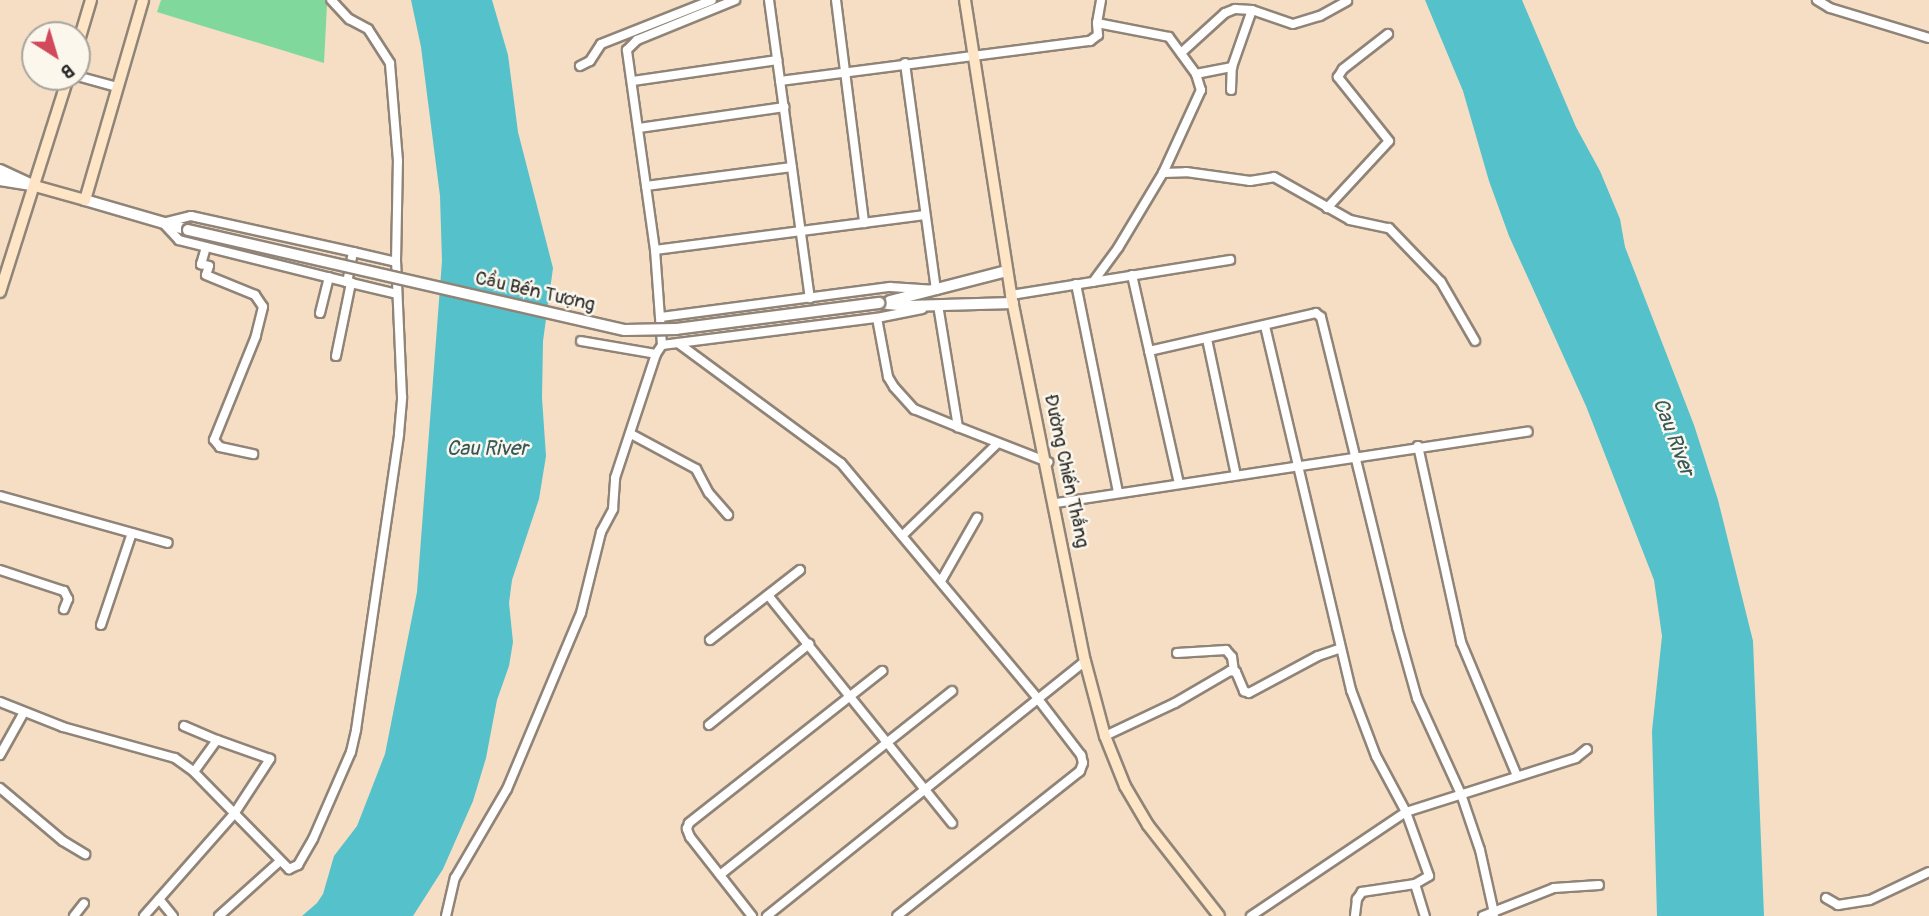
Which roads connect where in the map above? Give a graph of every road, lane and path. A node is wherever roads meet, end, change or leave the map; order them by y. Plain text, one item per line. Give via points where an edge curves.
1 (91, 0) edge
2 (143, 0) edge
3 (331, 0) edge
4 (712, 0) edge
5 (734, 0) edge
6 (769, 0) edge
7 (835, 0) edge
8 (965, 0) edge
9 (1101, 0) edge
10 (1818, 0) edge
11 (1347, 1) edge
12 (1252, 10) junction
13 (85, 21) edge
14 (1097, 23) junction
15 (1388, 34) dead end
16 (1929, 37) edge
17 (1181, 53) junction
18 (972, 57) junction
19 (777, 60) junction
20 (905, 63) junction
21 (580, 66) dead end
22 (1232, 67) junction
23 (844, 72) junction
24 (1196, 74) junction
25 (91, 80) edge
26 (632, 81) junction
27 (780, 81) junction
28 (117, 87) junction
29 (1231, 90) dead end
30 (64, 91) edge
31 (784, 107) junction
32 (639, 128) junction
33 (792, 167) junction
34 (0, 170) edge
35 (1163, 173) junction
36 (0, 180) edge
37 (35, 186) junction
38 (646, 186) junction
39 (85, 200) junction
40 (1327, 208) junction
41 (925, 215) junction
42 (163, 223) junction
43 (864, 223) junction
44 (800, 232) junction
45 (206, 247) junction
46 (655, 250) junction
47 (353, 252) junction
48 (1230, 260) dead end
49 (396, 262) junction
50 (1007, 271) junction
51 (1132, 275) junction
52 (329, 277) junction
53 (349, 282) junction
54 (1093, 282) junction
55 (1076, 284) junction
56 (936, 290) junction
57 (0, 292) edge
58 (397, 294) junction
59 (810, 298) junction
60 (1012, 299) junction
61 (879, 303) junction
62 (938, 305) junction
63 (320, 313) dead end
64 (661, 317) junction
65 (877, 317) junction
66 (1265, 326) junction
67 (1207, 339) junction
68 (581, 341) dead end
69 (1475, 341) dead end
70 (678, 343) junction
71 (662, 345) junction
72 (1149, 351) junction
73 (656, 354) junction
74 (335, 356) dead end
75 (958, 427) junction
76 (1528, 432) dead end
77 (631, 434) junction
78 (998, 443) junction
79 (1418, 446) junction
80 (253, 454) dead end
81 (1355, 456) junction
82 (1048, 462) junction
83 (1299, 465) junction
84 (1236, 475) junction
85 (1179, 484) junction
86 (1118, 493) junction
87 (0, 496) edge
88 (1056, 503) junction
89 (728, 515) dead end
90 (977, 518) dead end
91 (132, 533) junction
92 (903, 536) junction
93 (168, 543) dead end
94 (0, 570) edge
95 (800, 570) dead end
96 (941, 581) junction
97 (768, 595) junction
98 (64, 609) dead end
99 (100, 625) dead end
100 (710, 640) dead end
101 (809, 645) junction
102 (1341, 648) junction
103 (1177, 653) dead end
104 (1085, 661) junction
105 (882, 670) dead end
106 (1234, 671) junction
107 (952, 691) dead end
108 (850, 695) junction
109 (1038, 699) junction
110 (0, 702) edge
111 (24, 712) junction
112 (709, 725) dead end
113 (184, 726) dead end
114 (1105, 737) junction
115 (217, 740) junction
116 (888, 742) junction
117 (1587, 749) dead end
118 (0, 755) edge
119 (194, 772) junction
120 (1517, 776) junction
121 (0, 788) edge
122 (926, 789) junction
123 (1461, 794) junction
124 (1406, 812) junction
125 (234, 814) junction
126 (952, 823) dead end
127 (85, 854) dead end
128 (280, 861) junction
129 (1929, 872) edge
130 (720, 875) junction
131 (1415, 884) junction
132 (1600, 885) dead end
133 (1826, 898) dead end
134 (159, 899) junction
135 (84, 903) dead end
136 (1494, 913) junction
137 (74, 916) edge
138 (144, 916) edge
139 (173, 916) edge
140 (219, 916) edge
141 (446, 916) edge
142 (752, 916) edge
143 (766, 916) edge
144 (897, 916) edge
145 (1219, 916) edge
146 (1251, 916) edge
147 (1355, 916) edge
148 (1425, 916) edge
149 (1483, 916) edge

1 - 13 main road
2 - 28 main road
3 - 49 street via 349,19 368,29 390,63 398,161
4 - 21 street via 601,44 590,61
5 - 26 street via 630,44 626,59
6 - 19 street
7 - 23 street
8 - 18 main road, Đường Chiến Thắng
9 - 14 street
10 - 16 street via 1830,8
11 - 12 street via 1293,24
12 - 17 street via 1225,13
12 - 22 street
14 - 17 street via 1169,37
14 - 18 street via 1098,35 1090,41
15 - 40 street via 1338,77 1389,141
17 - 24 street
18 - 20 street
18 - 50 main road, Đường Chiến Thắng
19 - 26 street
19 - 27 street
20 - 23 street
20 - 41 street
22 - 24 street
22 - 29 street
23 - 27 street
23 - 43 street
24 - 35 street via 1201,90
25 - 28 street
26 - 32 street
27 - 31 street
28 - 39 main road
30 - 37 main road
31 - 32 street
31 - 33 street
32 - 38 street
33 - 38 street
33 - 44 street
34 - 37 street
35 - 40 street via 1250,181 1274,177
35 - 54 street
36 - 37 street
37 - 39 main road
37 - 57 main road
38 - 46 street
39 - 42 street, Cầu Bến Tượng
40 - 69 street via 1394,232 1441,282
41 - 43 street
41 - 56 street
42 - 45 street via 179,240
42 - 47 street via 191,216
42 - 61 street, Cầu Bến Tượng, bridge via 625,330 663,331
43 - 44 street
44 - 46 street
44 - 59 street
45 - 52 street
45 - 80 street via 201,264 209,266 206,275 255,295 263,307 214,440 220,447
46 - 64 street
47 - 49 street
47 - 53 street
48 - 51 street
49 - 58 street
50 - 56 street
50 - 60 main road, Đường Chiến Thắng
51 - 54 street
51 - 72 street
52 - 53 street
52 - 63 street
53 - 58 street
53 - 74 street
54 - 55 street
55 - 60 street
55 - 86 street
56 - 59 street via 898,287
56 - 61 street
58 - 128 street via 399,434 356,730 313,839 294,868
59 - 64 street
60 - 62 street
60 - 82 main road, Đường Chiến Thắng
61 - 62 street
62 - 65 street
62 - 75 street
64 - 71 street
65 - 70 street
65 - 75 street via 894,387 914,409
66 - 67 street
66 - 81 street via 1320,314
66 - 83 street
67 - 72 street
67 - 84 street
68 - 73 street
70 - 71 street
70 - 92 street via 841,463
71 - 73 street
72 - 85 street
73 - 77 street
75 - 78 street
76 - 79 street
77 - 89 street via 696,469
77 - 141 street via 615,478 613,509 601,532 581,613 507,789 455,878
78 - 82 street
78 - 92 street
79 - 81 street
79 - 120 street via 1461,642
81 - 83 street
81 - 123 street via 1417,698
82 - 88 main road, Đường Chiến Thắng
83 - 84 street
83 - 102 street
84 - 85 street
85 - 86 street
86 - 88 street
87 - 91 street
88 - 104 main road, Đường Chiến Thắng
90 - 96 street
91 - 93 street
91 - 99 street
92 - 96 street
94 - 98 street via 64,591 68,599
95 - 97 street
96 - 109 street
97 - 100 street
97 - 101 street
101 - 108 street
101 - 112 street
102 - 106 street via 1249,693
102 - 124 street via 1376,756
103 - 106 street via 1226,650
104 - 109 street
104 - 114 main road, Đường Chiến Thắng
105 - 108 street
106 - 114 street
107 - 116 street
108 - 116 street
108 - 130 street via 689,823 690,837
109 - 122 street
109 - 144 street via 1081,755 1080,771
110 - 111 street
111 - 118 street
111 - 119 street via 175,758
113 - 115 street
114 - 145 main road, Đường Chiến Thắng via 1125,786 1148,825
115 - 119 street
115 - 125 street via 270,759
116 - 122 street
116 - 130 street
117 - 120 street via 1576,758
119 - 125 street
120 - 123 street
121 - 127 street
122 - 126 street
122 - 143 street
123 - 124 street
123 - 136 street
124 - 131 street via 1429,876
124 - 146 street
125 - 128 street
125 - 134 street
128 - 140 street
129 - 133 street via 1870,900 1838,905
130 - 142 street
131 - 147 street via 1362,892
131 - 148 street
132 - 136 street via 1554,888
134 - 138 street
134 - 139 street
135 - 137 street
136 - 149 street

